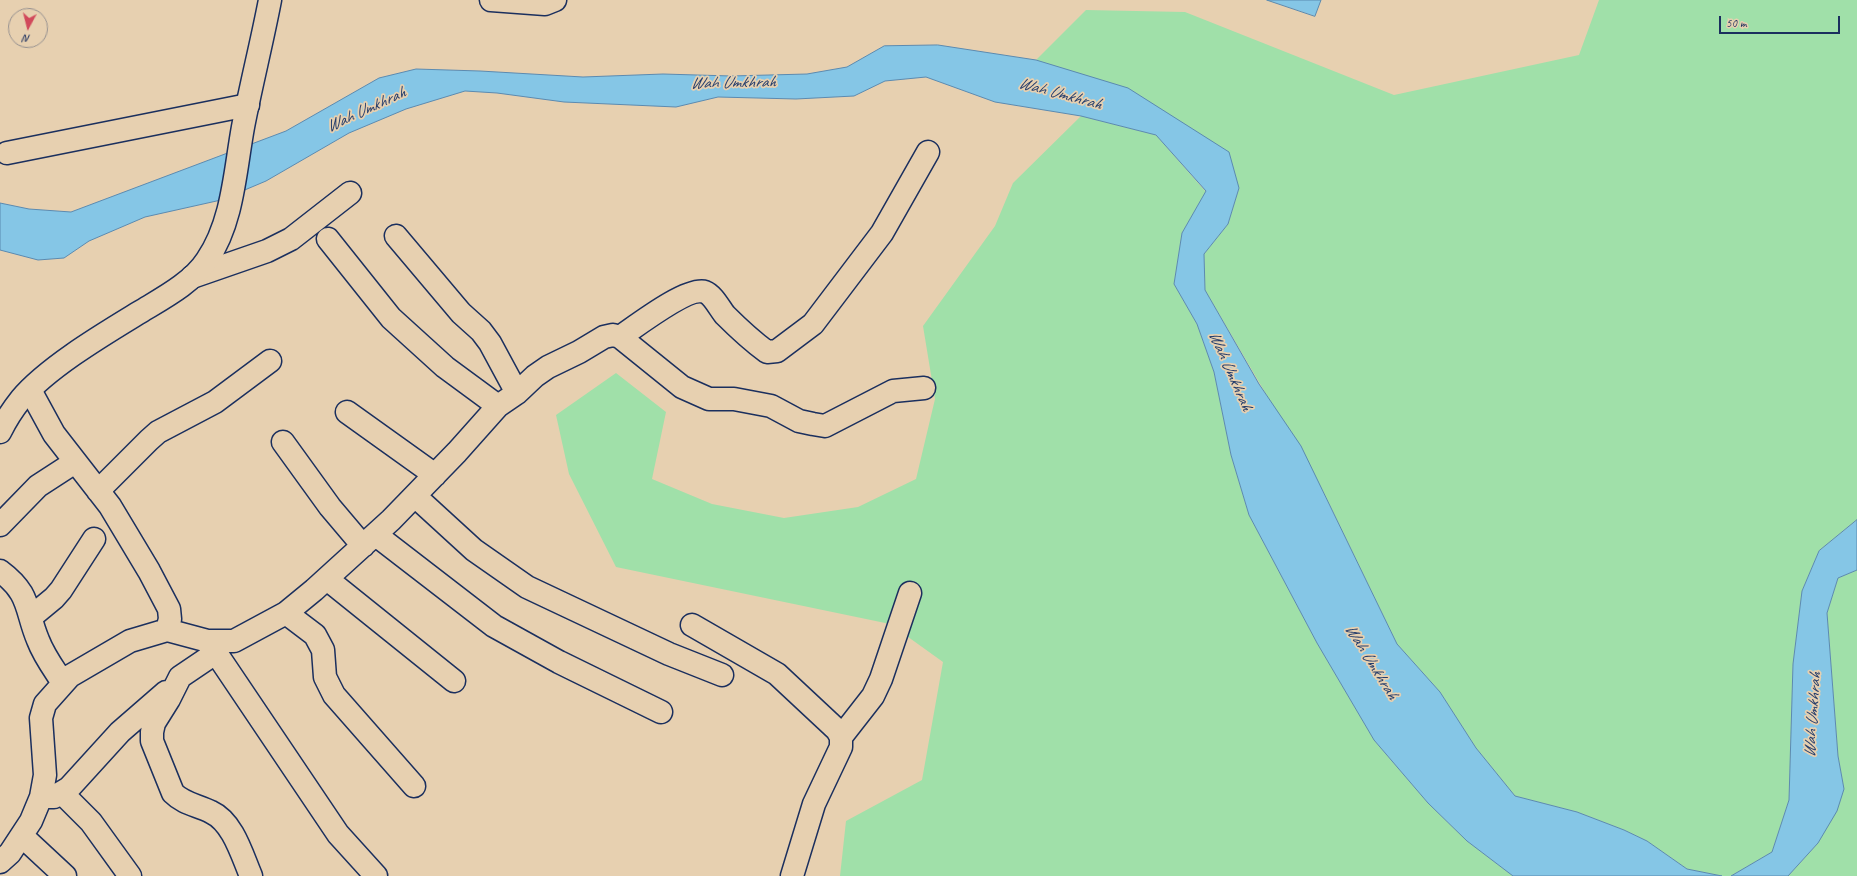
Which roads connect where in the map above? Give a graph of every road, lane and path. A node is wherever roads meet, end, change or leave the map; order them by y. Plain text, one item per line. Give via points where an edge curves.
1 (270, 0) edge
2 (491, 0) edge
3 (554, 0) edge
4 (248, 105) junction
5 (928, 152) dead end
6 (7, 153) dead end
7 (350, 193) dead end
8 (396, 236) dead end
9 (328, 239) dead end
10 (192, 277) junction
11 (620, 337) junction
12 (270, 361) dead end
13 (924, 388) dead end
14 (30, 390) junction
15 (517, 393) junction
16 (498, 406) junction
17 (347, 412) dead end
18 (0, 432) edge
19 (283, 442) dead end
20 (75, 462) junction
21 (435, 475) junction
22 (98, 491) junction
23 (415, 496) junction
24 (0, 525) edge
25 (94, 538) dead end
26 (369, 540) junction
27 (0, 571) edge
28 (327, 578) junction
29 (910, 593) dead end
30 (286, 613) junction
31 (31, 617) junction
32 (692, 625) dead end
33 (167, 630) junction
34 (212, 646) junction
35 (722, 675) dead end
36 (178, 681) junction
37 (454, 681) dead end
38 (63, 683) junction
39 (661, 712) dead end
40 (840, 737) junction
41 (414, 786) dead end
42 (52, 795) junction
43 (22, 836) junction
44 (0, 862) edge
45 (65, 876) edge
46 (130, 876) edge
47 (251, 876) edge
48 (376, 876) edge
49 (792, 876) edge

1 - 4 main road
2 - 3 main road via 545,4
4 - 6 main road
4 - 10 main road via 229,209 207,261
5 - 11 main road via 882,233 818,318 777,351 766,352 753,342 709,295 701,291 672,302
7 - 10 main road via 279,245
8 - 15 main road via 461,313 481,331
9 - 16 main road via 391,318 445,367
10 - 14 main road via 75,354
11 - 13 main road via 682,387 709,399 734,399 771,406 792,418 813,424 826,426 893,391
11 - 15 main road via 604,337 548,367
12 - 22 main road via 215,402 158,432
14 - 18 main road via 21,398
14 - 20 main road via 54,434
15 - 16 main road
16 - 21 main road
17 - 21 main road
19 - 26 main road via 330,507
20 - 22 main road
20 - 24 main road via 38,486
21 - 23 main road
22 - 33 main road via 110,506 169,609
23 - 26 main road
23 - 35 main road via 474,550 527,587 669,654
25 - 31 main road via 61,590
26 - 28 main road
26 - 39 main road via 494,626 559,662
27 - 31 main road via 19,589
28 - 30 main road
28 - 37 main road
29 - 40 main road via 882,679 873,696
30 - 34 main road via 234,641
30 - 41 main road via 315,635 323,650 325,677 334,695
31 - 38 main road via 42,650
32 - 40 main road via 777,674 833,726
33 - 34 main road
33 - 38 main road via 130,641 70,676
34 - 36 main road
34 - 48 main road via 338,834
36 - 42 main road via 120,732 69,788
36 - 47 main road via 154,723 152,741 173,793 189,804 221,818
38 - 42 main road via 45,704 41,718 45,775
40 - 49 main road via 841,747 814,804
42 - 43 main road
42 - 46 main road via 91,822
43 - 44 main road
43 - 45 main road

